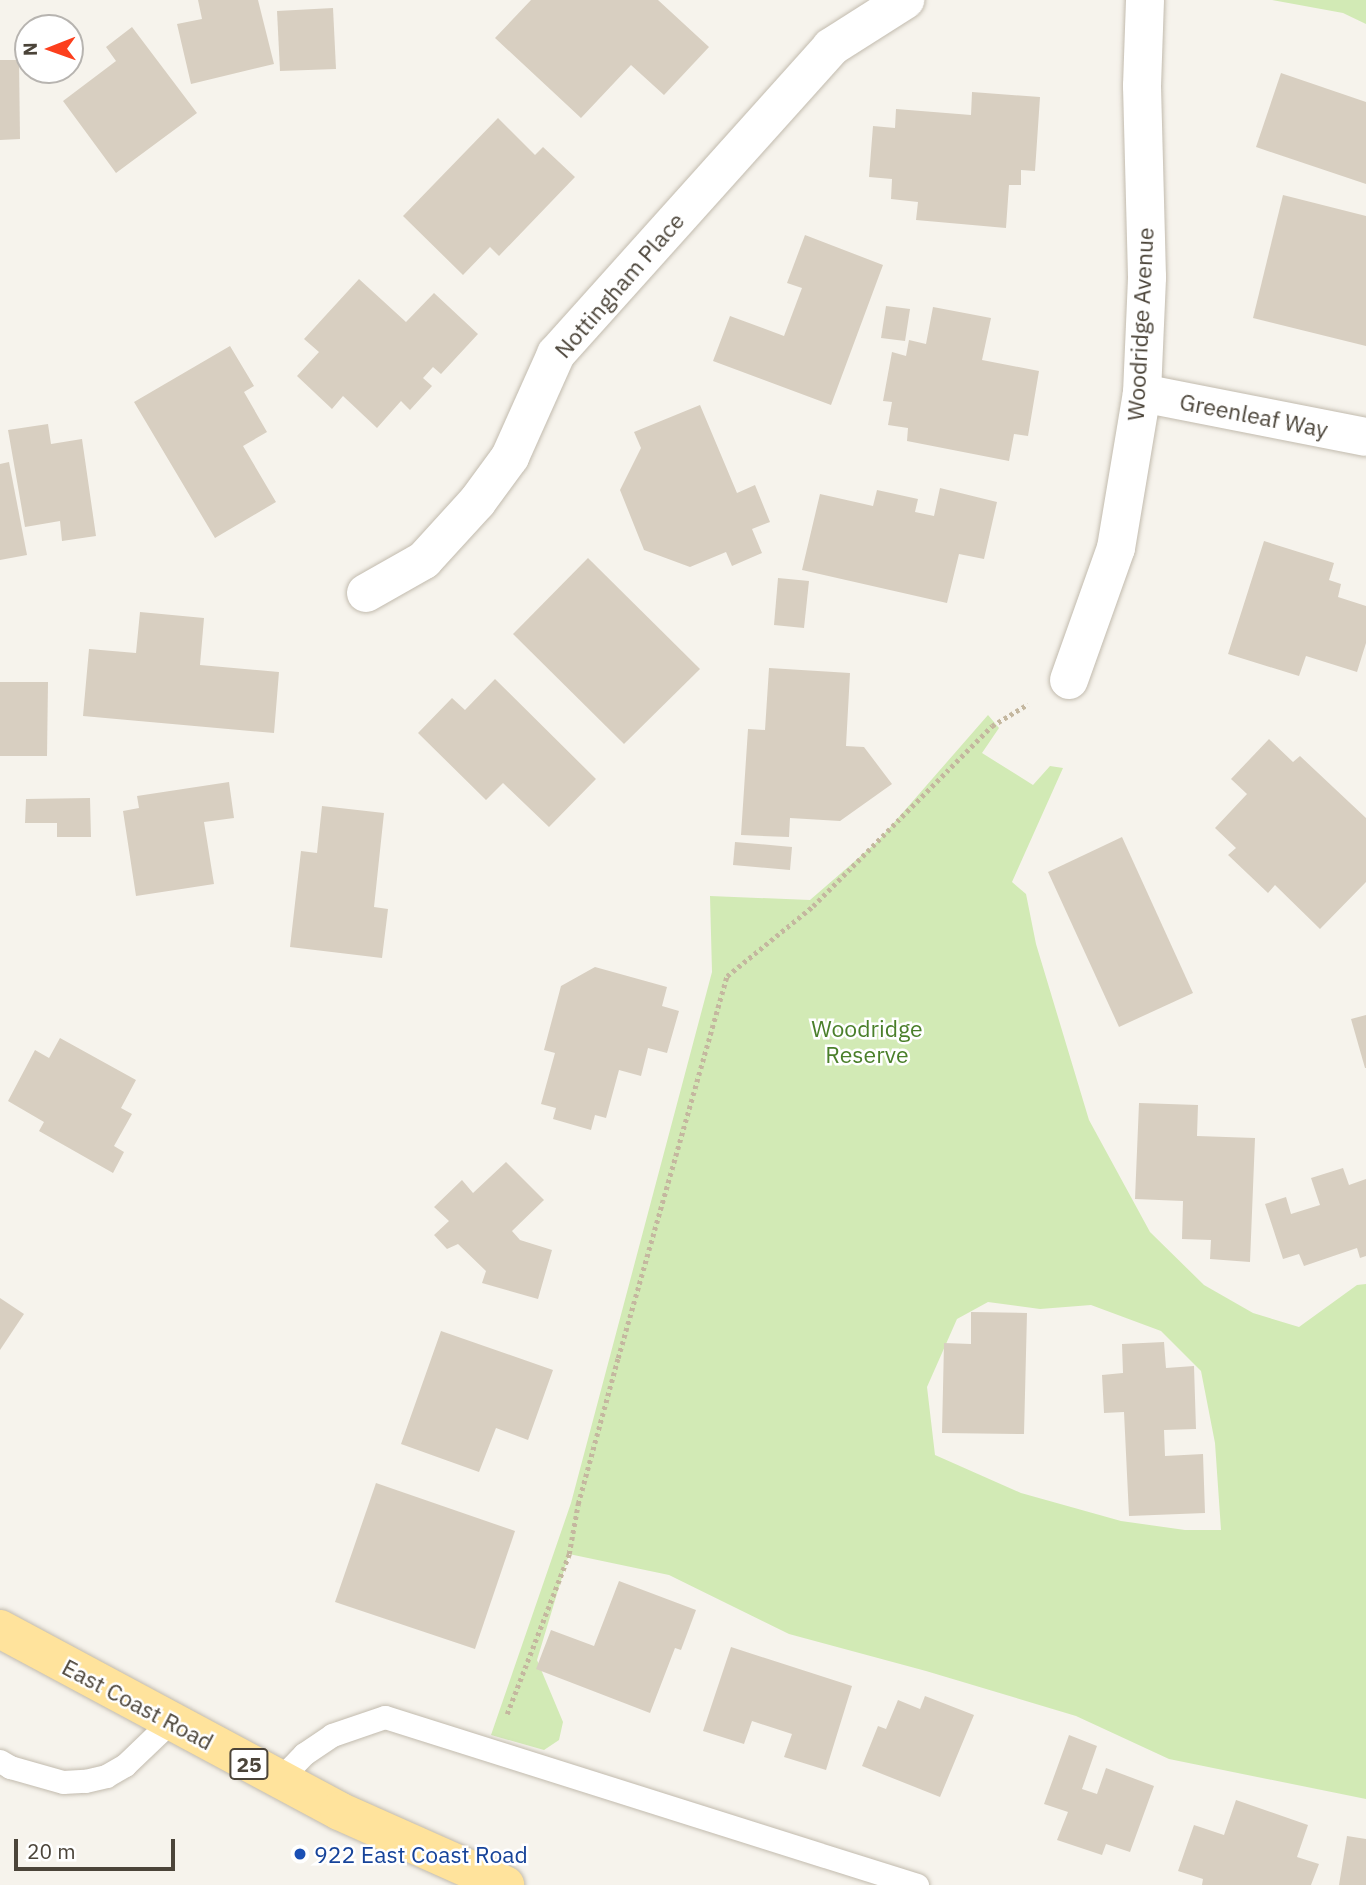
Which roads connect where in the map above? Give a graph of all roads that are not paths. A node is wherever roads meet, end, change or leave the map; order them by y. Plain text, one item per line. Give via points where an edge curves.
1 (905, 0) edge
2 (1145, 0) edge
3 (1142, 393) junction
4 (1366, 437) edge
5 (366, 593) dead end
6 (1069, 680) road end
7 (0, 1629) edge
8 (170, 1722) junction
9 (0, 1761) edge
10 (279, 1780) junction
11 (505, 1885) edge
12 (917, 1885) edge

1 - 5 street, Nottingham Place via 831,47 556,354 510,457 477,502 424,560
2 - 3 street, Woodridge Avenue via 1142,86 1147,277
3 - 4 street, Greenleaf Way
3 - 6 street, Woodridge Avenue via 1116,548
7 - 8 main road, East Coast Road / 25
8 - 9 lane via 125,1765 85,1781 64,1782
8 - 10 main road, East Coast Road / 25
10 - 11 main road, East Coast Road / 25
10 - 12 lane via 304,1754 332,1735 385,1717

